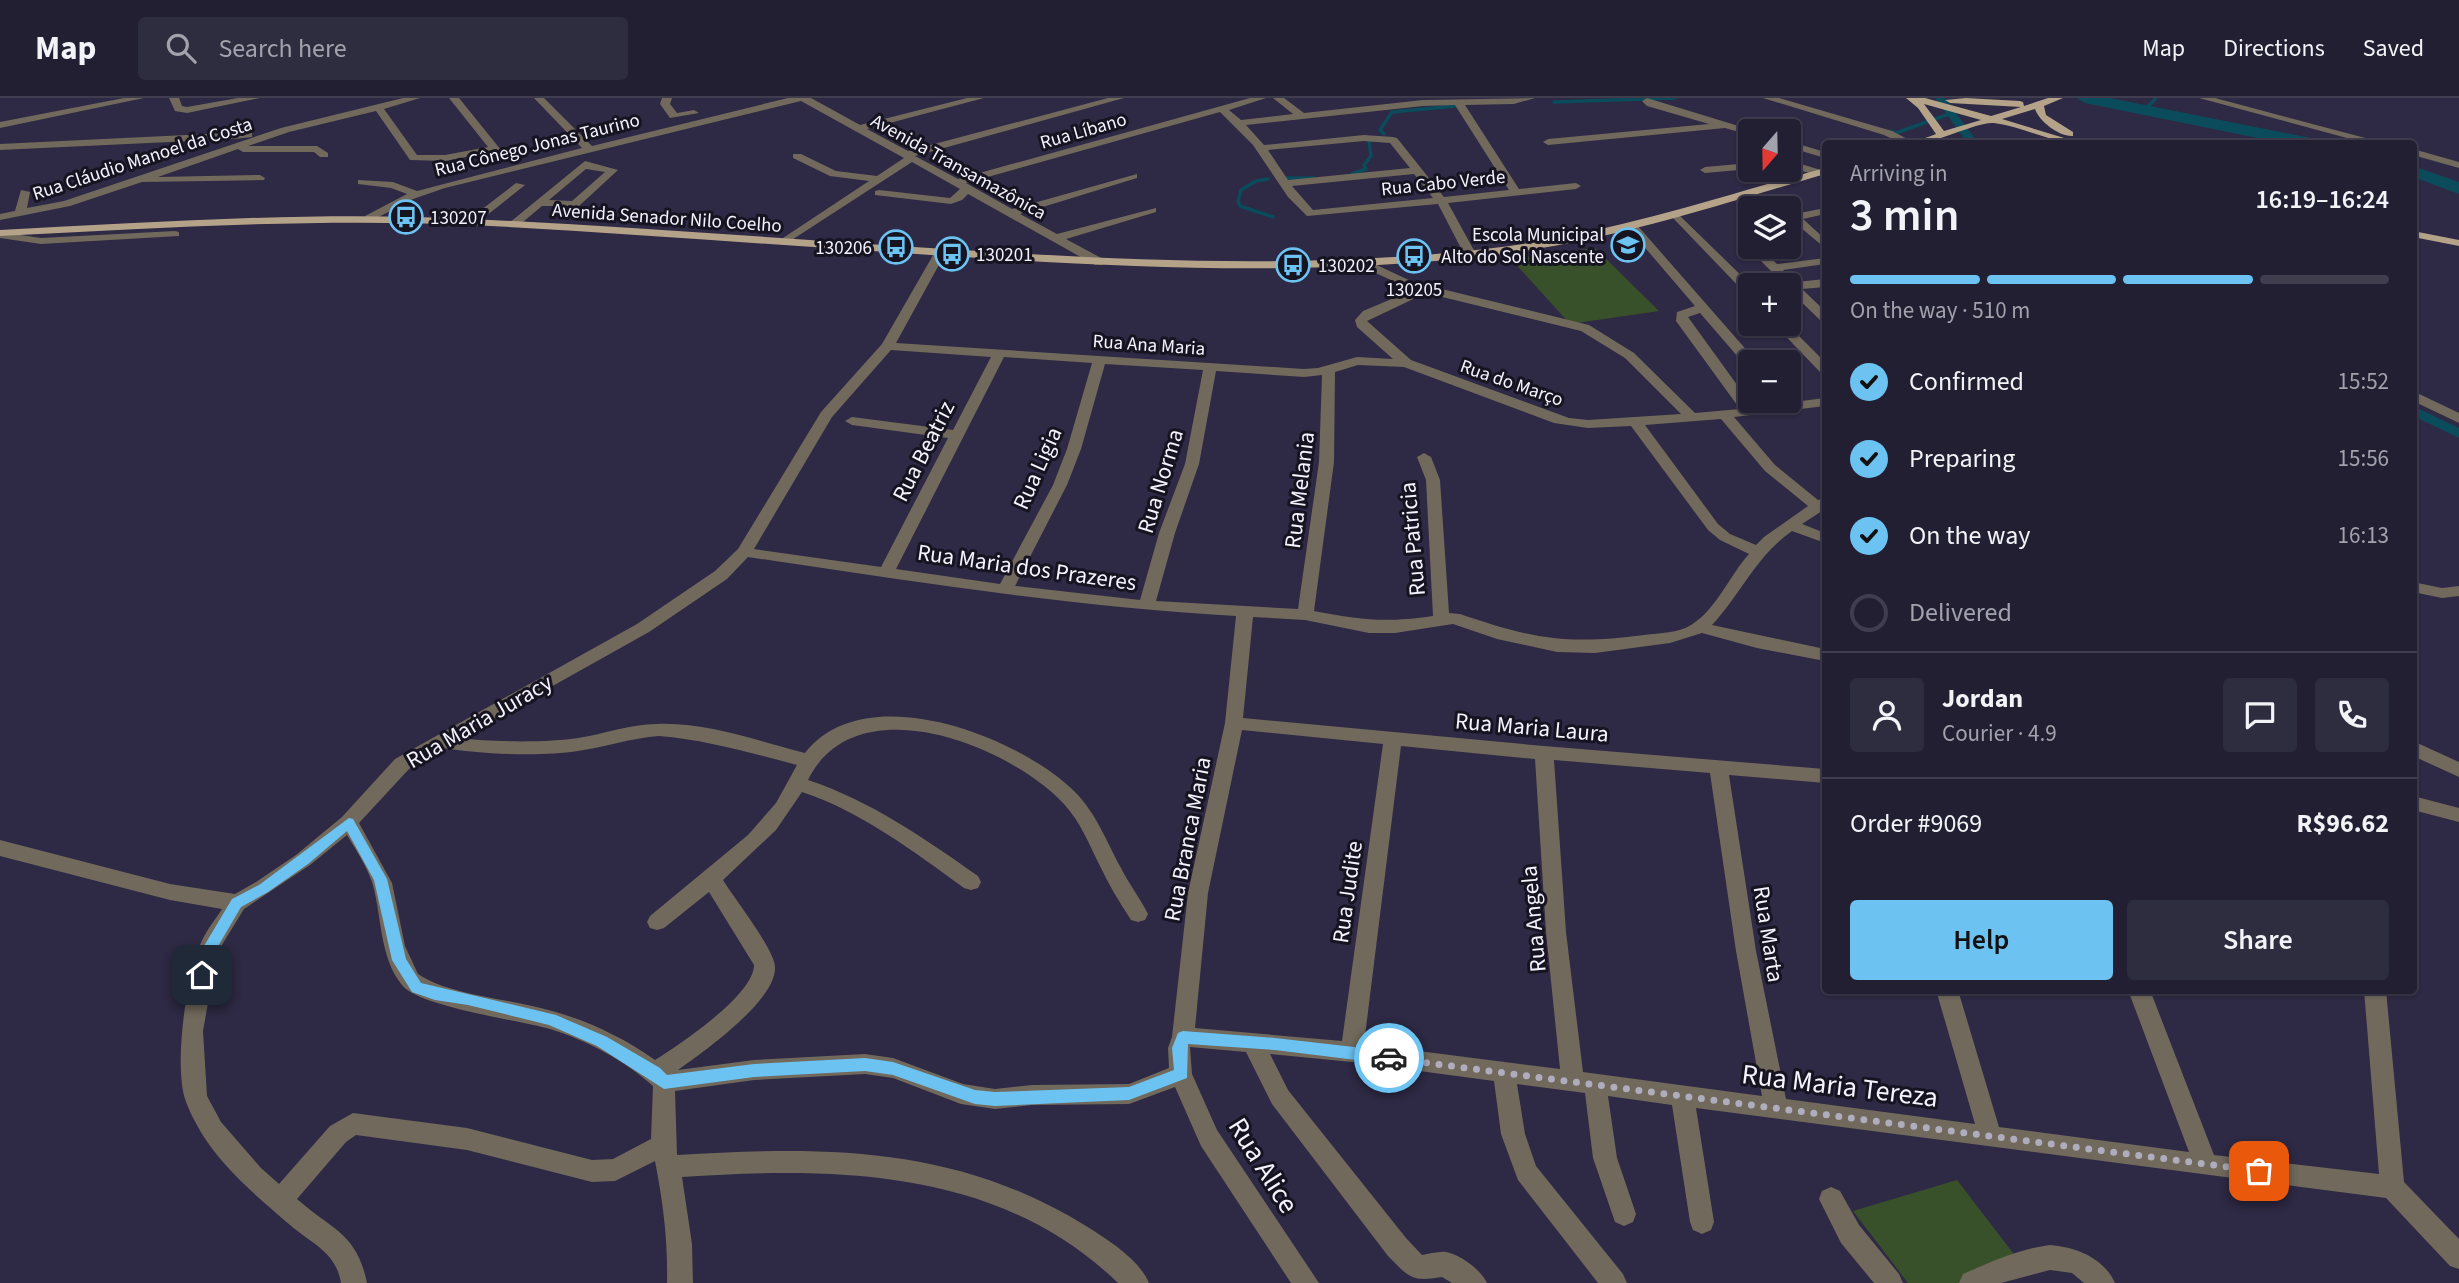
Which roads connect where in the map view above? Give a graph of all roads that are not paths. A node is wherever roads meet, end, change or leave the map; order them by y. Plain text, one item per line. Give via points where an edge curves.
1 (139, 98) edge
2 (174, 98) edge
3 (255, 98) edge
4 (415, 98) edge
5 (454, 98) edge
6 (539, 98) edge
7 (667, 98) edge
8 (752, 98) edge
9 (827, 98) edge
10 (979, 98) edge
11 (1119, 98) edge
12 (1210, 98) edge
13 (1261, 98) edge
14 (1278, 98) edge
15 (1398, 98) edge
16 (1530, 98) edge
17 (1768, 98) edge
18 (1913, 98) edge
19 (2204, 98) edge
20 (805, 99) edge
21 (1510, 99) edge
22 (1651, 99) edge
23 (2055, 99) edge
24 (93, 102) edge
25 (1458, 102) junction
26 (1930, 102) edge
27 (1412, 104) junction
28 (2038, 104) junction
29 (1957, 106) junction
30 (378, 107) junction
31 (1225, 109) junction
32 (1301, 116) junction
33 (1995, 118) junction
34 (1241, 123) junction
35 (0, 125) edge
36 (1726, 125) junction
37 (1738, 128) edge
38 (856, 129) junction
39 (285, 130) junction
40 (1967, 130) junction
41 (2046, 135) junction
42 (1942, 136) edge
43 (1905, 140) edge
44 (2074, 140) edge
45 (2075, 140) edge
46 (2077, 140) edge
47 (2367, 140) edge
48 (1548, 142) dead end
49 (0, 147) edge
50 (1801, 148) edge
51 (494, 149) junction
52 (589, 149) junction
53 (1262, 149) junction
54 (225, 150) junction
55 (2417, 153) edge
56 (1822, 154) edge
57 (324, 155) dead end
58 (797, 156) dead end
59 (908, 156) junction
60 (554, 157) junction
61 (583, 165) junction
62 (2459, 165) edge
63 (1801, 166) edge
64 (1738, 167) edge
65 (511, 168) junction
66 (1418, 170) junction
67 (1705, 170) dead end
68 (1822, 172) edge
69 (1133, 176) dead end
70 (260, 178) dead end
71 (877, 179) junction
72 (136, 180) junction
73 (362, 182) dead end
74 (955, 183) junction
75 (1287, 183) junction
76 (520, 185) dead end
77 (1576, 186) dead end
78 (966, 189) junction
79 (25, 192) dead end
80 (1516, 192) junction
81 (879, 193) dead end
82 (416, 194) junction
83 (1441, 200) junction
84 (539, 203) junction
85 (1152, 210) dead end
86 (1822, 211) edge
87 (20, 214) junction
88 (1010, 214) junction
89 (1676, 215) junction
90 (0, 217) edge
91 (369, 218) junction
92 (472, 222) junction
93 (513, 225) junction
94 (1633, 227) junction
95 (2417, 233) edge
96 (0, 234) edge
97 (175, 234) dead end
98 (1056, 238) junction
99 (2459, 241) edge
100 (784, 242) junction
101 (1822, 242) edge
102 (940, 252) junction
103 (1470, 254) junction
104 (1765, 259) edge
105 (1822, 261) edge
106 (1099, 262) junction
107 (1364, 263) junction
108 (1774, 268) junction
109 (1779, 273) edge
110 (1738, 279) edge
111 (1822, 283) edge
112 (1801, 285) edge
113 (1424, 289) junction
114 (1801, 292) edge
115 (1819, 305) edge
116 (1702, 308) junction
117 (1792, 336) edge
118 (888, 346) junction
119 (1739, 350) edge
120 (1000, 352) junction
121 (1100, 360) junction
122 (1406, 363) junction
123 (1822, 366) edge
124 (1210, 368) junction
125 (1328, 370) junction
126 (1738, 397) edge
127 (2417, 397) edge
128 (1822, 402) edge
129 (1801, 403) edge
130 (1738, 413) edge
131 (1724, 414) junction
132 (1691, 416) junction
133 (2459, 419) edge
134 (852, 421) dead end
135 (1635, 422) junction
136 (956, 435) junction
137 (1424, 457) dead end
138 (1821, 504) edge
139 (1790, 525) junction
140 (1822, 537) edge
141 (744, 552) junction
142 (1758, 552) junction
143 (887, 571) junction
144 (2417, 588) edge
145 (1005, 590) junction
146 (2459, 591) edge
147 (1146, 606) junction
148 (1245, 614) junction
149 (1305, 615) junction
150 (1441, 619) junction
151 (1700, 627) junction
152 (1822, 654) edge
153 (1234, 723) junction
154 (1393, 739) junction
155 (439, 741) junction
156 (2417, 750) edge
157 (1544, 753) junction
158 (808, 761) junction
159 (1718, 767) junction
160 (2459, 770) edge
161 (1822, 776) edge
162 (797, 783) junction
163 (2417, 804) edge
164 (2459, 815) edge
165 (349, 822) junction
166 (0, 848) edge
167 (712, 880) junction
168 (971, 882) dead end
169 (237, 903) junction
170 (1138, 914) dead end
171 (657, 922) dead end
172 (1948, 994) edge
173 (2141, 994) edge
174 (2375, 994) edge
175 (1183, 1037) junction
176 (1252, 1042) junction
177 (1352, 1052) junction
178 (1181, 1074) junction
179 (1504, 1074) junction
180 (660, 1077) junction
181 (1583, 1082) junction
182 (1682, 1095) junction
183 (1776, 1107) junction
184 (1990, 1135) junction
185 (665, 1156) junction
186 (2206, 1165) junction
187 (2392, 1186) junction
188 (1831, 1199) dead end
189 (281, 1201) junction
190 (1624, 1214) dead end
191 (1702, 1222) dead end
192 (2459, 1257) edge
193 (354, 1283) edge
194 (680, 1283) edge
195 (1136, 1283) edge
196 (1306, 1283) edge
197 (1475, 1283) edge
198 (1614, 1283) edge
199 (1890, 1283) edge
200 (1972, 1283) edge
201 (2102, 1283) edge

1 - 24 street
2 - 3 street via 178,109 193,110
4 - 30 street, Rua Cláudio Manoel da Costa
5 - 51 street
6 - 52 street
7 - 8 street, Rua Cônego Jonas Taurino via 665,104 673,115 684,116
9 - 20 street, Rua Cônego Jonas Taurino
10 - 38 street
11 - 59 street
12 - 31 street
13 - 31 street, Rua Líbano
14 - 32 street
15 - 27 street
16 - 21 street
17 - 43 street
18 - 26 main road
19 - 47 street
20 - 38 street, Avenida Transamazônica
20 - 52 street, Rua Cônego Jonas Taurino
21 - 25 street
22 - 36 street via 1650,104
23 - 28 main road
24 - 35 street
25 - 27 street
25 - 80 street
26 - 29 main road
26 - 42 main road
27 - 32 street
28 - 29 main road
28 - 33 main road
28 - 46 main road via 2050,124
29 - 33 main road
30 - 39 street, Rua Cláudio Manoel da Costa
30 - 51 street via 414,158
31 - 34 street
31 - 74 street, Rua Líbano
32 - 34 street
33 - 40 main road
33 - 41 main road
33 - 45 main road
34 - 53 street
36 - 37 street
36 - 48 street
38 - 59 street, Avenida Transamazônica
39 - 49 street via 196,139
39 - 54 street, Rua Cláudio Manoel da Costa
40 - 41 main road
40 - 42 main road
41 - 44 main road
50 - 56 street
51 - 65 street
52 - 60 street, Rua Cônego Jonas Taurino
53 - 66 street via 1385,137 1397,143
53 - 75 street
54 - 57 street via 317,149
54 - 72 street, Rua Cláudio Manoel da Costa
55 - 62 street
58 - 71 street via 834,174
59 - 71 street
59 - 74 street, Avenida Transamazônica
60 - 61 street
60 - 65 street, Rua Cônego Jonas Taurino
61 - 84 street
61 - 84 street via 612,170 575,204
63 - 68 street
64 - 67 street
65 - 82 street, Rua Cônego Jonas Taurino
66 - 75 street
66 - 83 street
68 - 89 main road, Avenida Senador Nilo Coelho
69 - 88 street
70 - 72 street
71 - 100 street
72 - 87 street, Rua Cláudio Manoel da Costa
73 - 82 street via 393,185
74 - 78 street, Avenida Transamazônica
75 - 83 street, Rua Cabo Verde via 1301,209 1315,214
76 - 92 street
77 - 80 street, Rua Cabo Verde
78 - 81 street via 951,201
78 - 88 street, Avenida Transamazônica
79 - 87 street
80 - 83 street, Rua Cabo Verde
82 - 91 street, Rua Cônego Jonas Taurino
83 - 103 street
84 - 93 street
85 - 98 street
86 - 101 street via 1794,216
87 - 90 street, Rua Cláudio Manoel da Costa
88 - 98 street, Avenida Transamazônica
89 - 94 main road, Avenida Senador Nilo Coelho
89 - 110 street
91 - 92 main road, Avenida Senador Nilo Coelho
91 - 96 main road, Avenida Senador Nilo Coelho
92 - 93 main road, Avenida Senador Nilo Coelho
93 - 100 main road, Avenida Senador Nilo Coelho
94 - 103 main road, Avenida Senador Nilo Coelho
94 - 116 street
95 - 99 main road
96 - 97 street via 41,241
98 - 106 street, Avenida Transamazônica
100 - 102 main road, Avenida Senador Nilo Coelho
102 - 106 main road, Avenida Senador Nilo Coelho
102 - 118 street, Rua Maria Juracy
103 - 107 main road, Avenida Senador Nilo Coelho
104 - 108 street
105 - 108 street
106 - 107 main road, Avenida Senador Nilo Coelho
107 - 113 street
108 - 109 street
111 - 112 street
113 - 122 street, Rua do Março via 1361,320 1365,330
113 - 132 street via 1604,336 1634,357
114 - 115 street
116 - 119 street
116 - 126 street via 1683,313 1682,321
117 - 123 street
118 - 120 street, Rua Ana Maria
118 - 141 street, Rua Maria Juracy via 826,415
120 - 121 street, Rua Ana Maria
120 - 136 street, Rua Beatriz
121 - 124 street, Rua Ana Maria
121 - 145 street, Rua Ligia via 1060,485
122 - 125 street, Rua Ana Maria via 1357,360
122 - 135 street, Rua do Março via 1554,419 1588,424
124 - 125 street, Rua Ana Maria
124 - 147 street, Rua Norma via 1192,464
125 - 149 street, Rua Melania via 1326,462
127 - 133 street
128 - 129 street, Rua do Março
130 - 131 street, Rua do Março
131 - 132 street, Rua do Março
131 - 138 street via 1770,468
132 - 135 street, Rua do Março
134 - 136 street
135 - 142 street via 1713,527
136 - 143 street, Rua Beatriz
137 - 150 street, Rua Patricia via 1433,480
138 - 139 street
139 - 140 street
139 - 142 street
141 - 143 street, Rua Maria dos Prazeres
141 - 155 street, Rua Maria Juracy via 721,575 643,628
142 - 151 street
143 - 145 street, Rua Maria dos Prazeres
144 - 146 street
145 - 147 street, Rua Maria dos Prazeres
147 - 148 street, Rua Maria dos Prazeres
148 - 149 street, Rua Maria dos Prazeres
148 - 153 street, Rua Branca Maria
149 - 150 street, Rua Maria dos Prazeres via 1382,628
150 - 151 street, Rua Maria dos Prazeres via 1466,621 1557,646 1613,647
151 - 152 street
153 - 154 street, Rua Maria Laura
153 - 175 street, Rua Branca Maria via 1198,893
154 - 157 street, Rua Maria Laura
154 - 177 street, Rua Judite
155 - 158 street via 477,747 577,745 659,730 729,740
155 - 165 street, Rua Maria Juracy via 402,764
156 - 160 street
157 - 159 street, Rua Maria Laura
157 - 181 street, Rua Angela via 1556,932 1567,1015
158 - 162 street
158 - 170 street via 842,733 877,722 944,730 991,743 1050,781 1085,816
159 - 161 street, Rua Maria Laura
159 - 183 street, Rua Marta via 1748,964
162 - 167 street via 765,829
162 - 168 street via 846,800
163 - 164 street
165 - 169 street, Rua Maria Juracy via 303,860
165 - 180 street via 381,879 399,960 416,987 551,1020 602,1042
166 - 169 street via 170,892
167 - 171 street
167 - 180 street via 762,957 764,974 738,1009 670,1063
169 - 189 street, Rua Maria Juracy via 210,946 202,975 192,1031 196,1097 213,1130
172 - 184 street
173 - 186 street
174 - 187 street
175 - 176 street, Rua Maria Tereza
175 - 178 street, Rua Branca Maria
176 - 177 street, Rua Maria Tereza
176 - 197 street via 1280,1097 1397,1247 1418,1268 1445,1264
177 - 179 street, Rua Maria Tereza
178 - 180 street via 1129,1094 995,1099 961,1094 893,1068 865,1064
178 - 196 street, Rua Alice via 1209,1138
179 - 181 street, Rua Maria Tereza
179 - 198 street via 1526,1172
180 - 185 street
181 - 182 street, Rua Maria Tereza
181 - 190 street, Rua Angela
182 - 183 street, Rua Maria Tereza
182 - 191 street
183 - 184 street, Rua Maria Tereza
184 - 186 street, Rua Maria Tereza
185 - 189 street via 615,1170 592,1171 467,1139 354,1124 338,1134
185 - 194 street via 680,1244
185 - 195 street via 898,1166 956,1178 1076,1233
186 - 187 street, Rua Maria Tereza
187 - 192 street
188 - 199 street via 1850,1234
189 - 193 street, Rua Maria Juracy via 338,1247 350,1262
200 - 201 street via 2005,1269 2063,1259 2075,1261

